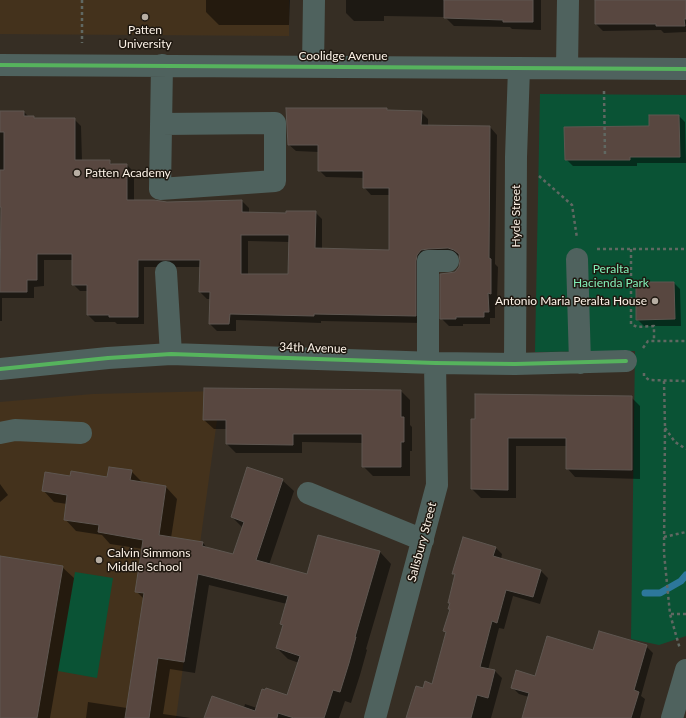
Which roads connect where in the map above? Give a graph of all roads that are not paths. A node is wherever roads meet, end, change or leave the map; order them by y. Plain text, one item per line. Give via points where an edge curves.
1 (314, 0) edge
2 (568, 0) edge
3 (0, 65) edge
4 (162, 65) junction
5 (313, 66) junction
6 (519, 68) junction
7 (567, 68) junction
8 (686, 69) edge
9 (161, 124) junction
10 (583, 250) road end
11 (448, 261) dead end
12 (166, 272) dead end
13 (171, 354) junction
14 (431, 362) junction
15 (580, 362) junction
16 (635, 362) road end
17 (515, 364) junction
18 (0, 369) edge
19 (0, 433) edge
20 (81, 433) dead end
21 (308, 493) dead end
22 (423, 540) junction
23 (684, 663) edge
24 (375, 718) edge
25 (672, 718) edge

1 - 5 street
2 - 7 street
3 - 4 street, Coolidge Avenue
4 - 5 street, Coolidge Avenue
4 - 9 street
5 - 6 street, Coolidge Avenue
6 - 7 street, Coolidge Avenue
6 - 17 street, Hyde Street
7 - 8 street, Coolidge Avenue
9 - 9 street via 160,189 275,181 275,123
10 - 15 street
11 - 14 street, Salisbury Street via 428,261
12 - 13 street
13 - 14 street, 34th Avenue
13 - 18 street, 34th Avenue
14 - 17 street, 34th Avenue
14 - 22 street, Salisbury Street via 437,485
15 - 16 street, 34th Avenue
15 - 17 street, 34th Avenue
19 - 20 street via 14,430
21 - 22 street
22 - 24 street, Salisbury Street
23 - 25 street

